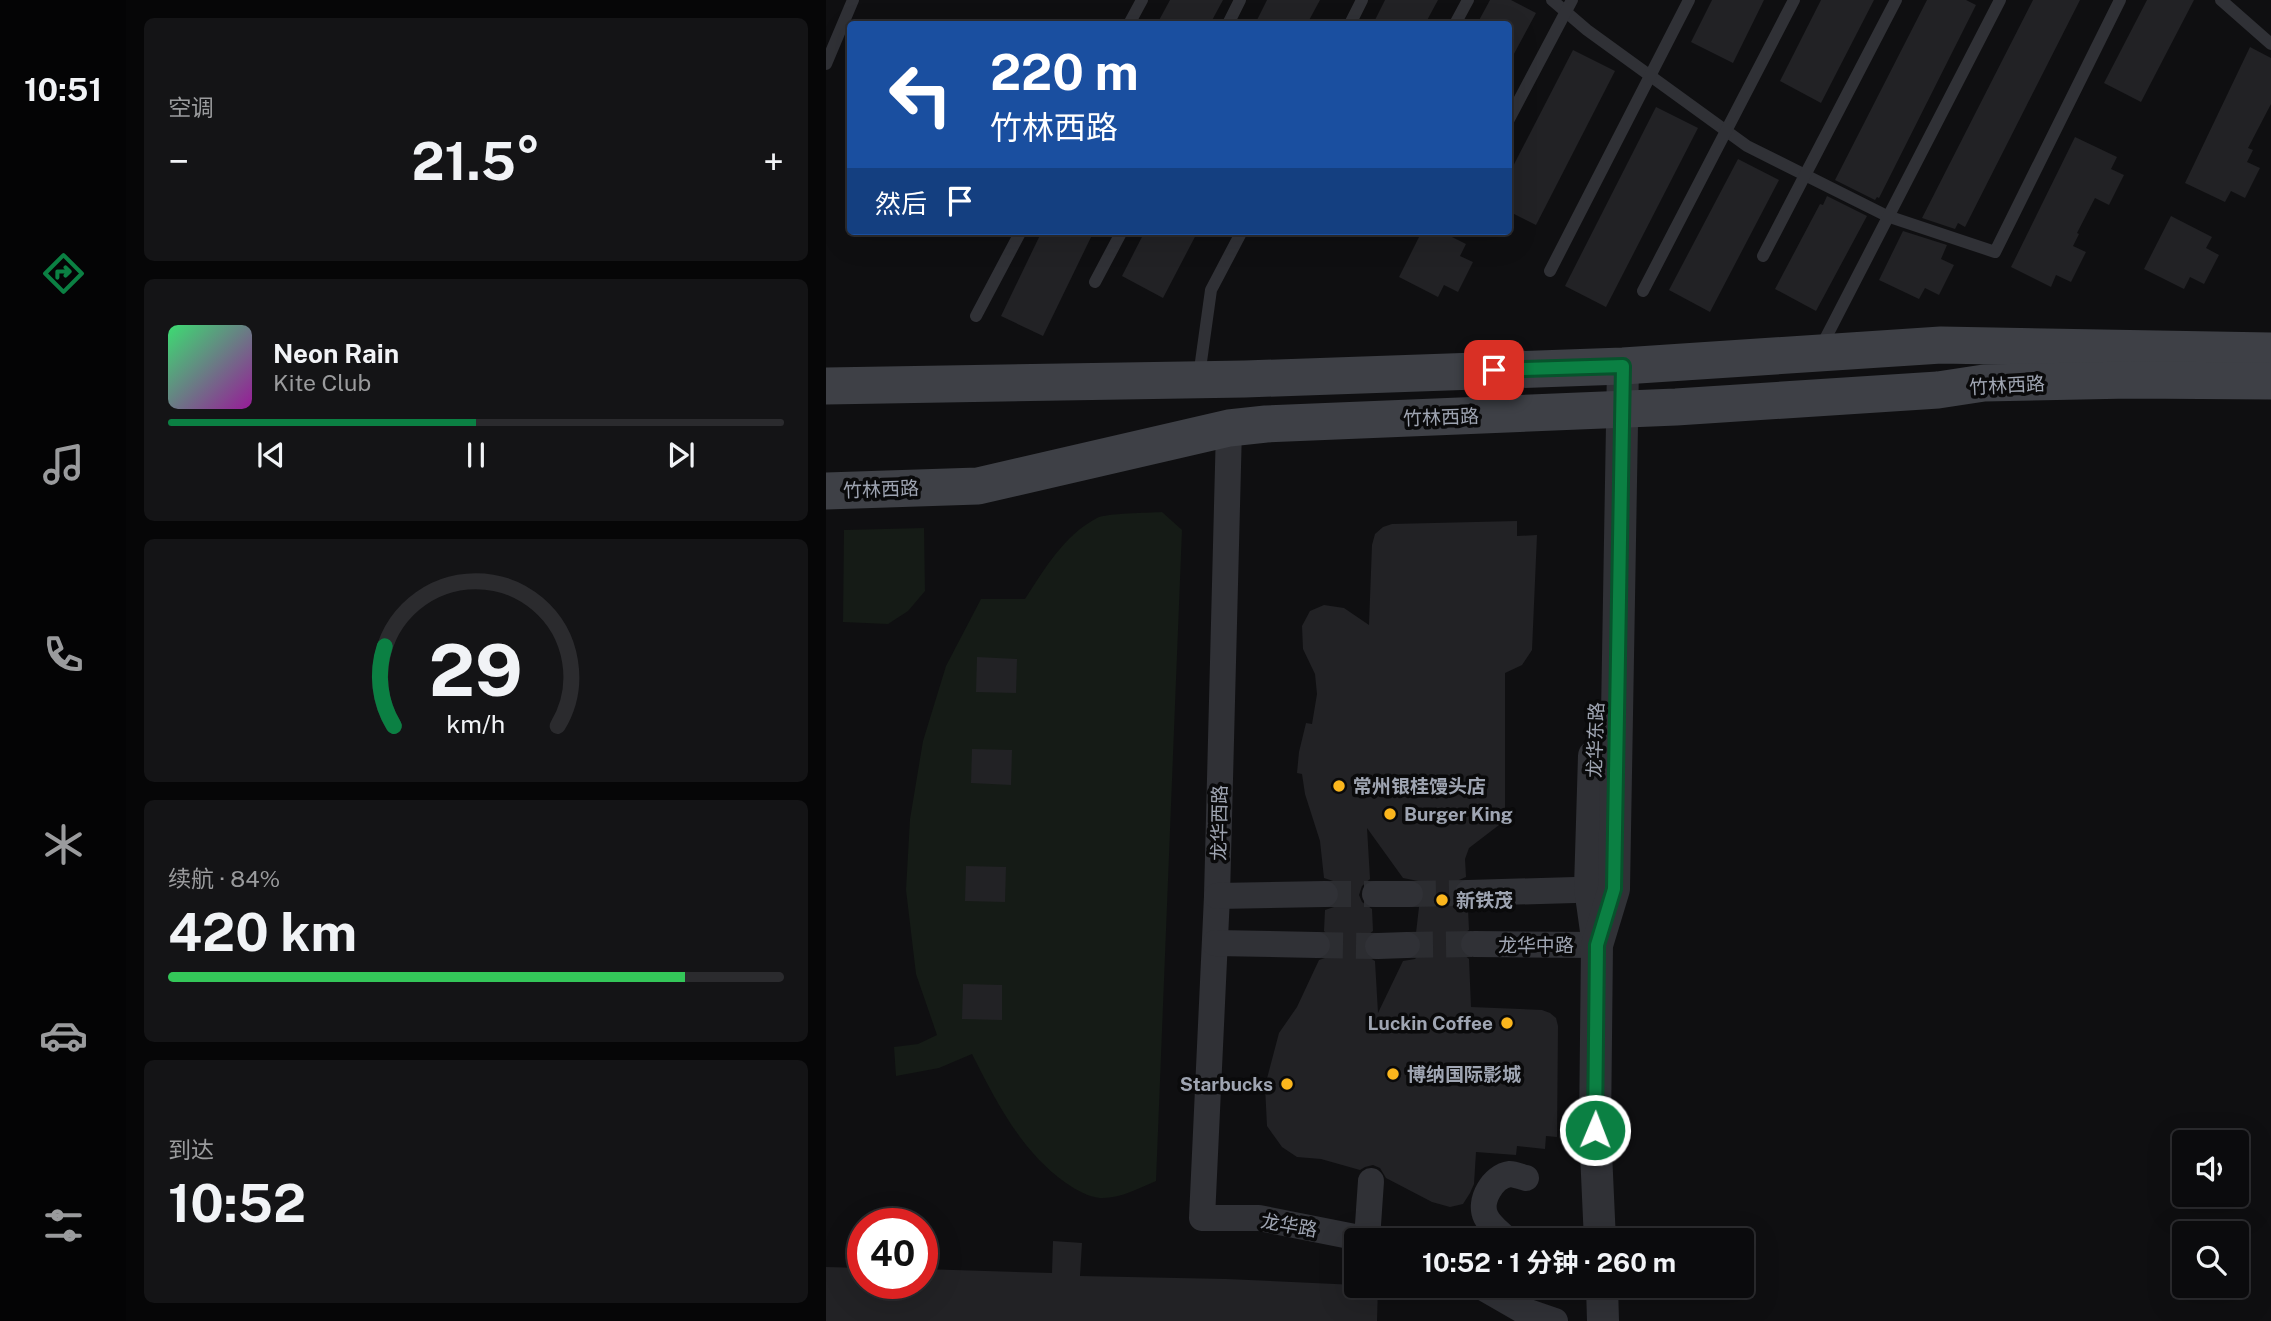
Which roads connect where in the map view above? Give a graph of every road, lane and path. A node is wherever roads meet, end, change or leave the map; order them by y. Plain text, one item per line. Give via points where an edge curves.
1 (853, 0) edge
2 (1142, 0) edge
3 (1240, 0) edge
4 (1363, 0) edge
5 (1468, 0) edge
6 (1552, 0) edge
7 (1689, 0) edge
8 (1794, 0) edge
9 (1896, 0) edge
10 (2000, 0) edge
11 (2120, 0) edge
12 (2221, 0) edge
13 (1569, 6) edge
14 (1131, 21) edge
15 (1230, 21) edge
16 (1352, 21) edge
17 (1457, 21) edge
18 (2271, 44) edge
19 (826, 64) edge
20 (1650, 76) junction
21 (1512, 113) edge
22 (1726, 131) junction
23 (1805, 175) junction
24 (1887, 216) junction
25 (1019, 235) edge
26 (1120, 235) edge
27 (1240, 235) edge
28 (1763, 256) dead end
29 (1550, 271) dead end
30 (1095, 282) dead end
31 (1643, 291) dead end
32 (976, 316) dead end
33 (2271, 351) edge
34 (1818, 353) junction
35 (1614, 366) junction
36 (1199, 380) junction
37 (2271, 381) edge
38 (826, 386) edge
39 (1614, 410) junction
40 (1229, 428) junction
41 (826, 491) edge
42 (1602, 888) junction
43 (1468, 892) tunnel mouth
44 (1325, 894) tunnel mouth
45 (1375, 894) tunnel mouth
46 (1410, 894) tunnel mouth
47 (1217, 896) junction
48 (1215, 943) junction
49 (1474, 944) tunnel mouth
50 (1317, 945) tunnel mouth
51 (1407, 945) tunnel mouth
52 (1597, 945) junction
53 (1378, 946) tunnel mouth
54 (1526, 1178) dead end
55 (1371, 1181) dead end
56 (1202, 1218) joint
57 (1371, 1228) edge
58 (1494, 1228) edge
59 (1599, 1228) edge
60 (1344, 1235) edge
61 (1504, 1298) edge
62 (1602, 1298) edge
63 (1555, 1321) edge
64 (1603, 1321) edge

1 - 19 lane
2 - 14 lane
3 - 15 lane
4 - 16 lane
5 - 17 lane
6 - 13 lane
7 - 20 lane
8 - 22 lane
9 - 23 lane
10 - 24 lane
11 - 24 lane via 1995,253
12 - 18 lane
13 - 20 lane via 1587,30
13 - 21 lane
20 - 22 lane
20 - 29 lane
22 - 23 lane
22 - 31 lane
23 - 24 lane
23 - 28 lane
24 - 34 lane
25 - 32 lane
26 - 30 lane
27 - 36 lane via 1212,290
33 - 34 main road, 竹林西路 via 1941,345
34 - 35 main road, 竹林西路
35 - 36 main road, 竹林西路
35 - 39 street, 龙华东路
36 - 38 main road, 竹林西路
37 - 39 main road, 竹林西路 via 1984,383 1938,390
39 - 40 main road, 竹林西路
39 - 42 street, 龙华东路
40 - 41 main road, 竹林西路 via 978,486
40 - 47 street, 龙华西路
42 - 43 street
42 - 52 street, 龙华东路
44 - 47 street
45 - 46 street
47 - 48 street, 龙华西路
48 - 50 street
48 - 56 street, 龙华西路
49 - 52 street, 龙华中路
51 - 53 street
52 - 59 street, 龙华东路 via 1595,1130
54 - 58 street via 1512,1174 1498,1178 1486,1194 1484,1214
55 - 57 street
56 - 60 street, 龙华路 via 1259,1218
61 - 63 street via 1520,1309
62 - 64 street

